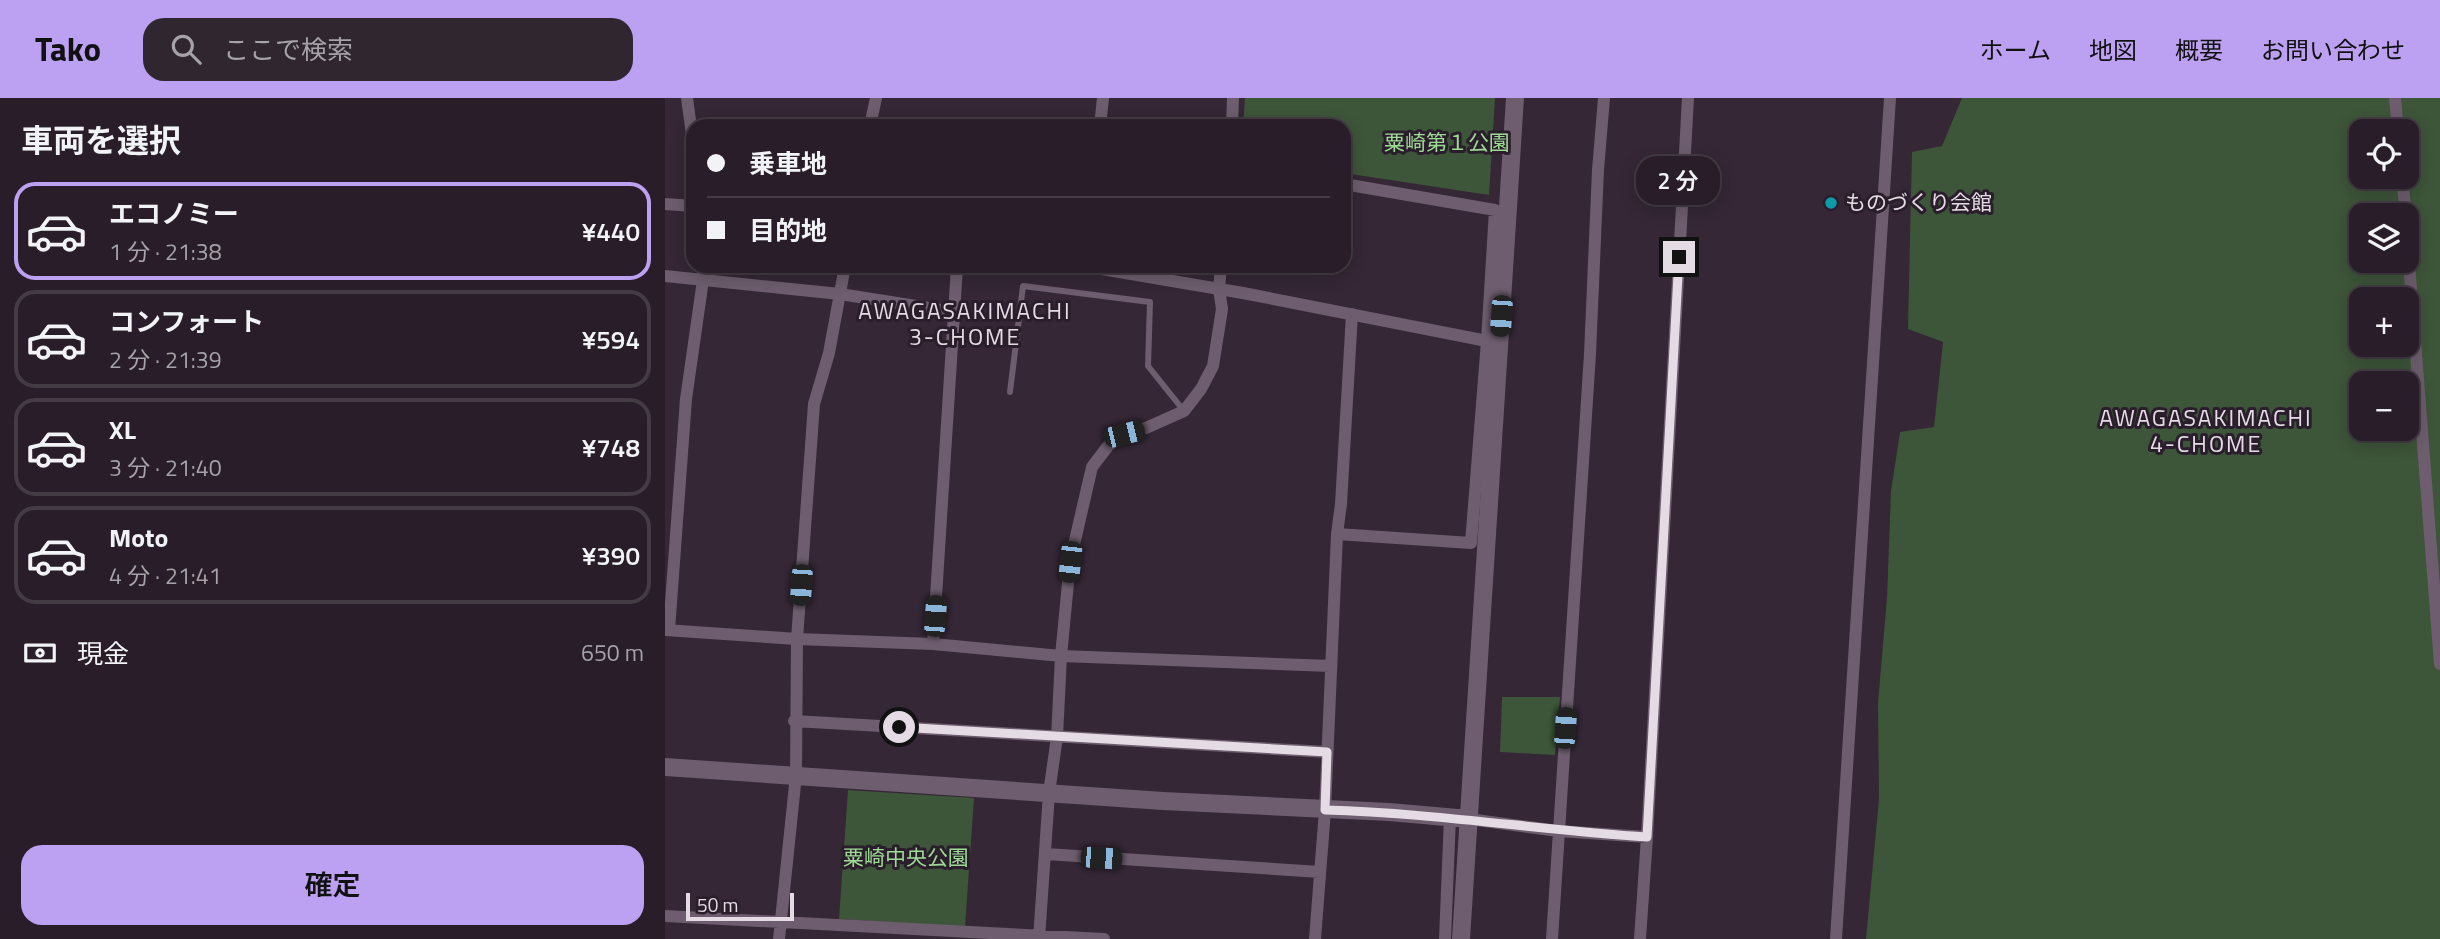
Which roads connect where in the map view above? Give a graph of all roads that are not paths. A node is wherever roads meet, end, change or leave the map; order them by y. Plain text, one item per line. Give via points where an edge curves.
1 (687, 98) edge
2 (876, 98) edge
3 (1103, 98) edge
4 (1233, 98) edge
5 (1515, 98) edge
6 (1604, 98) edge
7 (1688, 98) edge
8 (1890, 98) edge
9 (2395, 98) edge
10 (690, 119) edge
11 (872, 119) edge
12 (1101, 119) edge
13 (1232, 119) edge
14 (2397, 119) edge
15 (1351, 185) edge
16 (665, 204) edge
17 (686, 206) edge
18 (702, 273) edge
19 (844, 273) edge
20 (957, 273) edge
21 (1126, 273) edge
22 (1220, 273) edge
23 (2410, 273) edge
24 (665, 276) edge
25 (703, 280) junction
26 (1219, 289) junction
27 (840, 294) junction
28 (954, 312) junction
29 (1352, 314) junction
30 (1487, 341) junction
31 (1010, 392) dead end
32 (1184, 411) junction
33 (1337, 534) junction
34 (667, 630) edge
35 (797, 639) junction
36 (933, 644) junction
37 (1061, 656) junction
38 (2440, 664) edge
39 (1331, 666) junction
40 (794, 721) junction
41 (1057, 737) junction
42 (1327, 752) junction
43 (665, 767) edge
44 (796, 775) junction
45 (1049, 793) junction
46 (1325, 810) junction
47 (1459, 818) junction
48 (1558, 831) junction
49 (1647, 837) junction
50 (1046, 854) junction
51 (1320, 872) junction
52 (665, 916) edge
53 (781, 924) junction
54 (1039, 937) edge
55 (779, 939) edge
56 (1104, 939) edge
57 (1315, 939) edge
58 (1445, 939) edge
59 (1461, 939) edge
60 (1552, 939) edge
61 (1640, 939) edge
62 (1836, 939) edge

1 - 10 street
2 - 11 street
3 - 12 street
4 - 13 street
5 - 47 street
6 - 48 street
7 - 49 street
8 - 62 street
9 - 14 street
15 - 30 street via 1495,210
16 - 17 street
18 - 25 street
19 - 27 street
20 - 28 street
21 - 26 street
22 - 26 street
23 - 38 street
24 - 25 street
25 - 27 street
25 - 34 street via 686,398
26 - 29 street
26 - 32 street via 1222,309 1213,366
27 - 28 street
27 - 35 street via 814,404
28 - 36 street
29 - 30 street
29 - 33 street
30 - 33 street via 1471,544
31 - 32 lane via 1023,286 1150,302 1148,366
32 - 37 street via 1124,434 1092,467 1070,562
33 - 39 street
34 - 35 street
35 - 36 street
35 - 40 street
36 - 37 street
37 - 39 street
37 - 41 street
39 - 42 street
40 - 41 street
40 - 44 street
41 - 42 street
41 - 45 street
42 - 46 street
43 - 44 street
44 - 45 street
44 - 53 street
45 - 46 street
45 - 50 street
46 - 47 street
46 - 51 street
47 - 48 street
47 - 58 street
47 - 59 street
48 - 49 street
48 - 60 street
49 - 61 street
50 - 51 street
50 - 54 street
51 - 57 street
52 - 53 street
53 - 54 street
53 - 55 street
54 - 56 street

